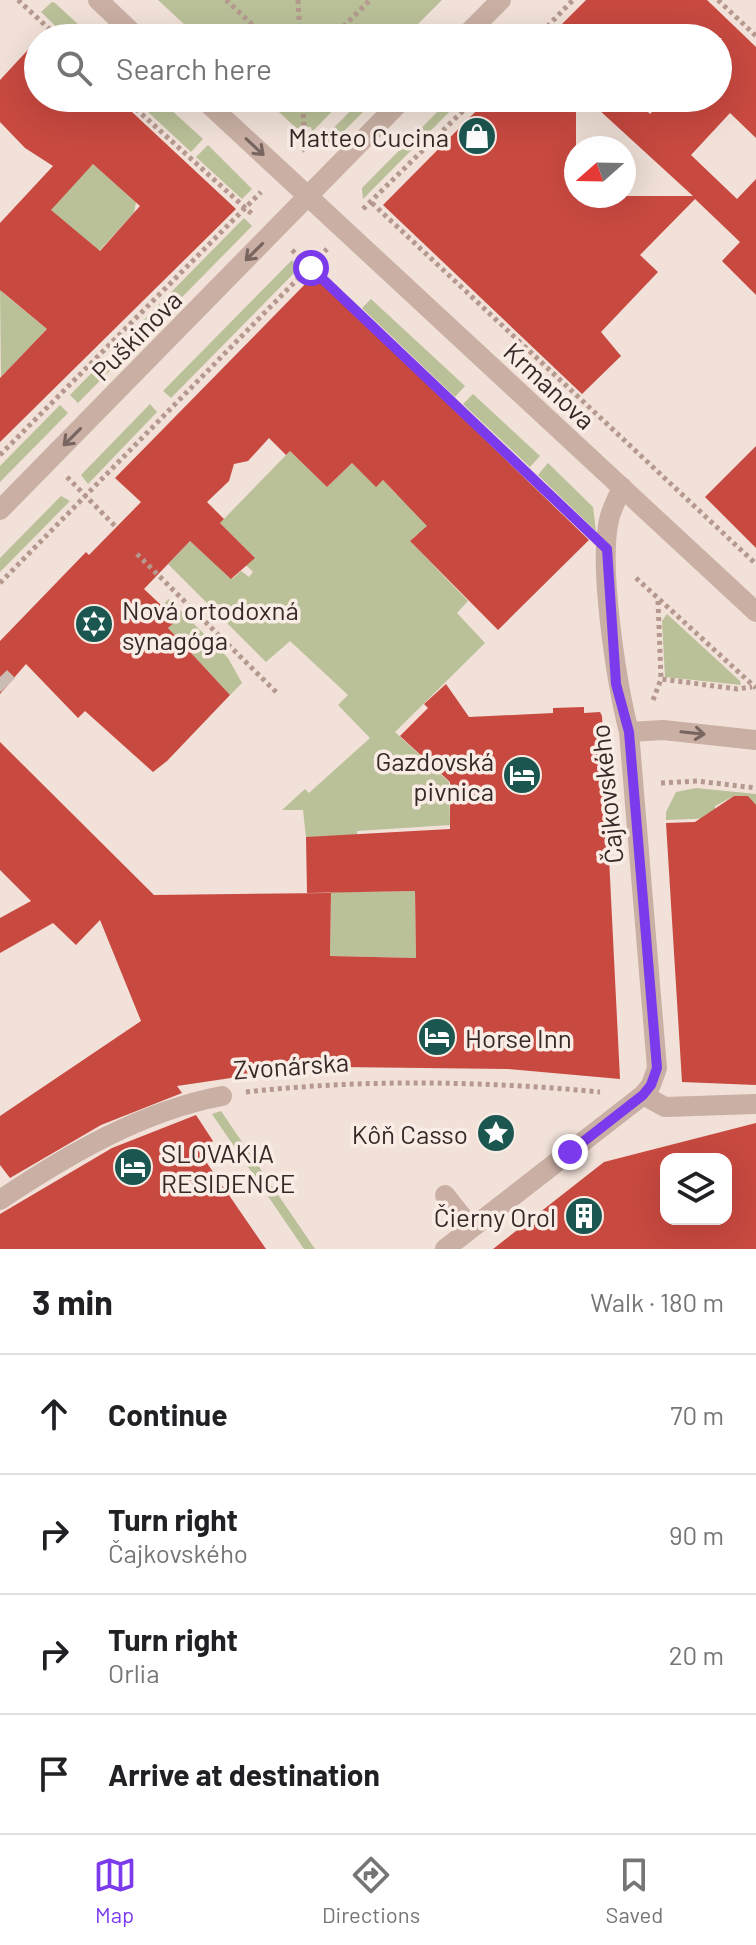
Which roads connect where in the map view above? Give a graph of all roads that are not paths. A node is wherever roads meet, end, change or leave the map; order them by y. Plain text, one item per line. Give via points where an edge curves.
1 (98, 0) edge
2 (501, 0) edge
3 (123, 24) edge
4 (477, 24) edge
5 (217, 112) edge
6 (390, 112) edge
7 (308, 196) junction
8 (622, 487) junction
9 (0, 510) edge
10 (756, 612) edge
11 (629, 732) junction
12 (756, 740) edge
13 (643, 1095) junction
14 (222, 1096) road end
15 (756, 1104) edge
16 (445, 1195) dead end
17 (0, 1200) edge
18 (471, 1228) junction
19 (445, 1249) edge

1 - 3 street
2 - 4 street
5 -> 7 street, Krmanova
6 - 7 street, Puškinova
7 - 8 street, Krmanova
7 -> 9 street, Puškinova
8 - 10 street, Krmanova
8 - 11 street, Čajkovského via 609,517 607,549 616,684
11 -> 12 street via 663,730
11 - 13 street, Čajkovského via 657,1068
13 - 15 street via 665,1107
13 - 18 street
14 - 17 street, Zvonárska via 184,1103 144,1119
16 - 18 street
18 - 19 street

